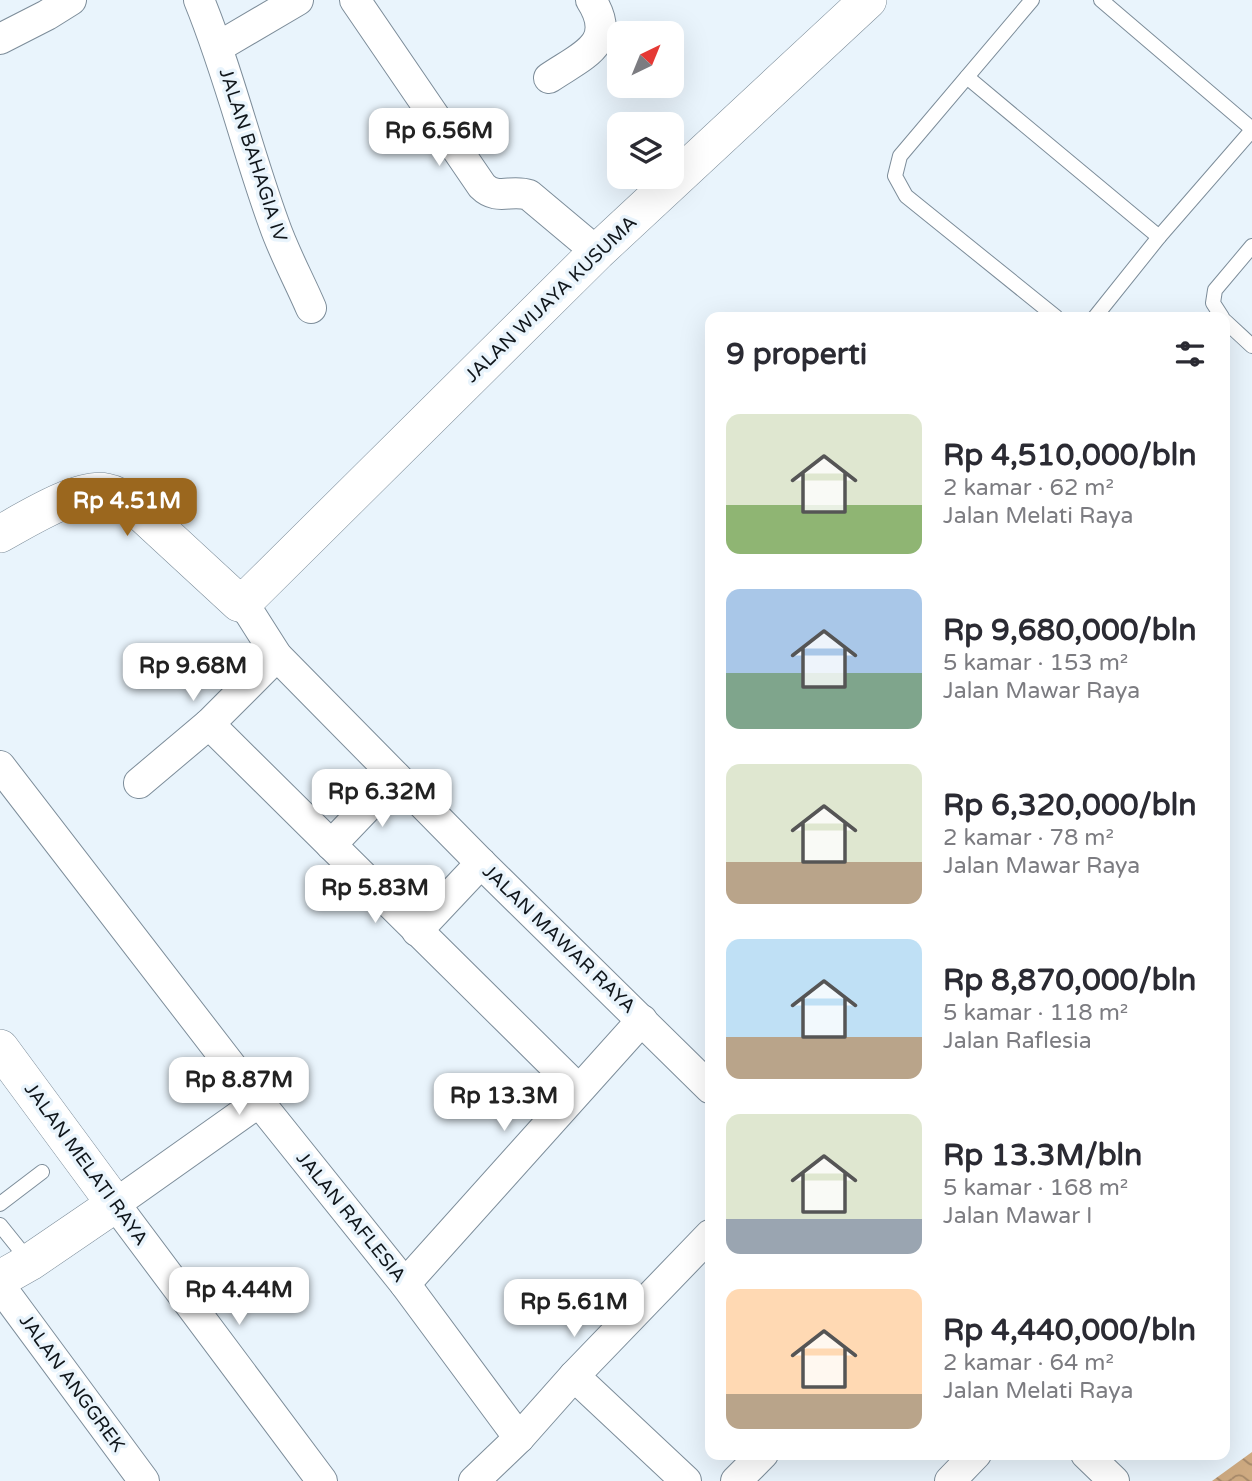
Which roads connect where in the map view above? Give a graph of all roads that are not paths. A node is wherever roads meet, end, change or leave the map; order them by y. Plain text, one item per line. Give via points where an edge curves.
1 (71, 0) edge
2 (199, 0) edge
3 (298, 0) edge
4 (355, 0) edge
5 (590, 0) edge
6 (868, 0) edge
7 (1032, 0) edge
8 (1101, 0) edge
9 (0, 39) edge
10 (218, 47) junction
11 (549, 78) dead end
12 (967, 78) junction
13 (1252, 130) edge
14 (1159, 237) junction
15 (1252, 246) edge
16 (597, 252) junction
17 (311, 308) dead end
18 (1050, 312) edge
19 (1099, 312) edge
20 (1219, 312) edge
21 (1230, 326) edge
22 (1252, 346) edge
23 (0, 534) edge
24 (239, 603) junction
25 (277, 656) junction
26 (209, 724) junction
27 (0, 766) edge
28 (396, 777) junction
29 (139, 783) dead end
30 (331, 845) junction
31 (481, 863) junction
32 (417, 931) junction
33 (642, 1020) junction
34 (0, 1048) edge
35 (705, 1083) edge
36 (578, 1089) junction
37 (260, 1102) junction
38 (42, 1172) dead end
39 (0, 1204) edge
40 (115, 1204) junction
41 (0, 1224) edge
42 (705, 1240) edge
43 (15, 1271) edge
44 (405, 1284) junction
45 (0, 1286) edge
46 (574, 1376) junction
47 (519, 1438) junction
48 (757, 1460) edge
49 (970, 1460) edge
50 (1092, 1460) edge
51 (144, 1481) edge
52 (322, 1481) edge
53 (474, 1481) edge
54 (685, 1481) edge
55 (736, 1481) edge
56 (950, 1481) edge
57 (1114, 1481) edge

1 - 9 street
2 - 10 street, JALAN BAHAGIA IV
3 - 10 street
4 - 16 street via 482,186 497,195 519,191 529,195
5 - 11 street via 601,24 596,45
6 - 16 street, JALAN WIJAYA KUSUMA
7 - 12 lane
8 - 13 lane
10 - 17 street, JALAN BAHAGIA IV via 275,227
12 - 14 lane
12 - 18 lane via 900,156 895,176 906,196
13 - 14 lane
14 - 19 lane
15 - 20 lane via 1215,290 1213,303
16 - 24 street, JALAN WIJAYA KUSUMA
21 - 22 lane
23 - 24 street via 84,493 103,491 135,506
24 - 25 street, JALAN MAWAR RAYA
25 - 26 street
25 - 28 street, JALAN MAWAR RAYA
26 - 29 street
26 - 30 street
27 - 37 street, JALAN RAFLESIA
28 - 30 street
28 - 31 street, JALAN MAWAR RAYA
30 - 32 street
31 - 32 street
31 - 33 street, JALAN MAWAR RAYA
32 - 36 street
33 - 35 street, JALAN MAWAR RAYA
33 - 36 street
34 - 40 street, JALAN MELATI RAYA
36 - 44 street
37 - 40 street
37 - 44 street, JALAN RAFLESIA
38 - 39 lane
40 - 43 street
40 - 52 street, JALAN MELATI RAYA
41 - 43 lane
42 - 46 street
44 - 47 street, JALAN RAFLESIA
45 - 51 street, JALAN ANGGREK
46 - 47 street
46 - 54 street
47 - 53 street
48 - 55 street
49 - 56 street
50 - 57 street

